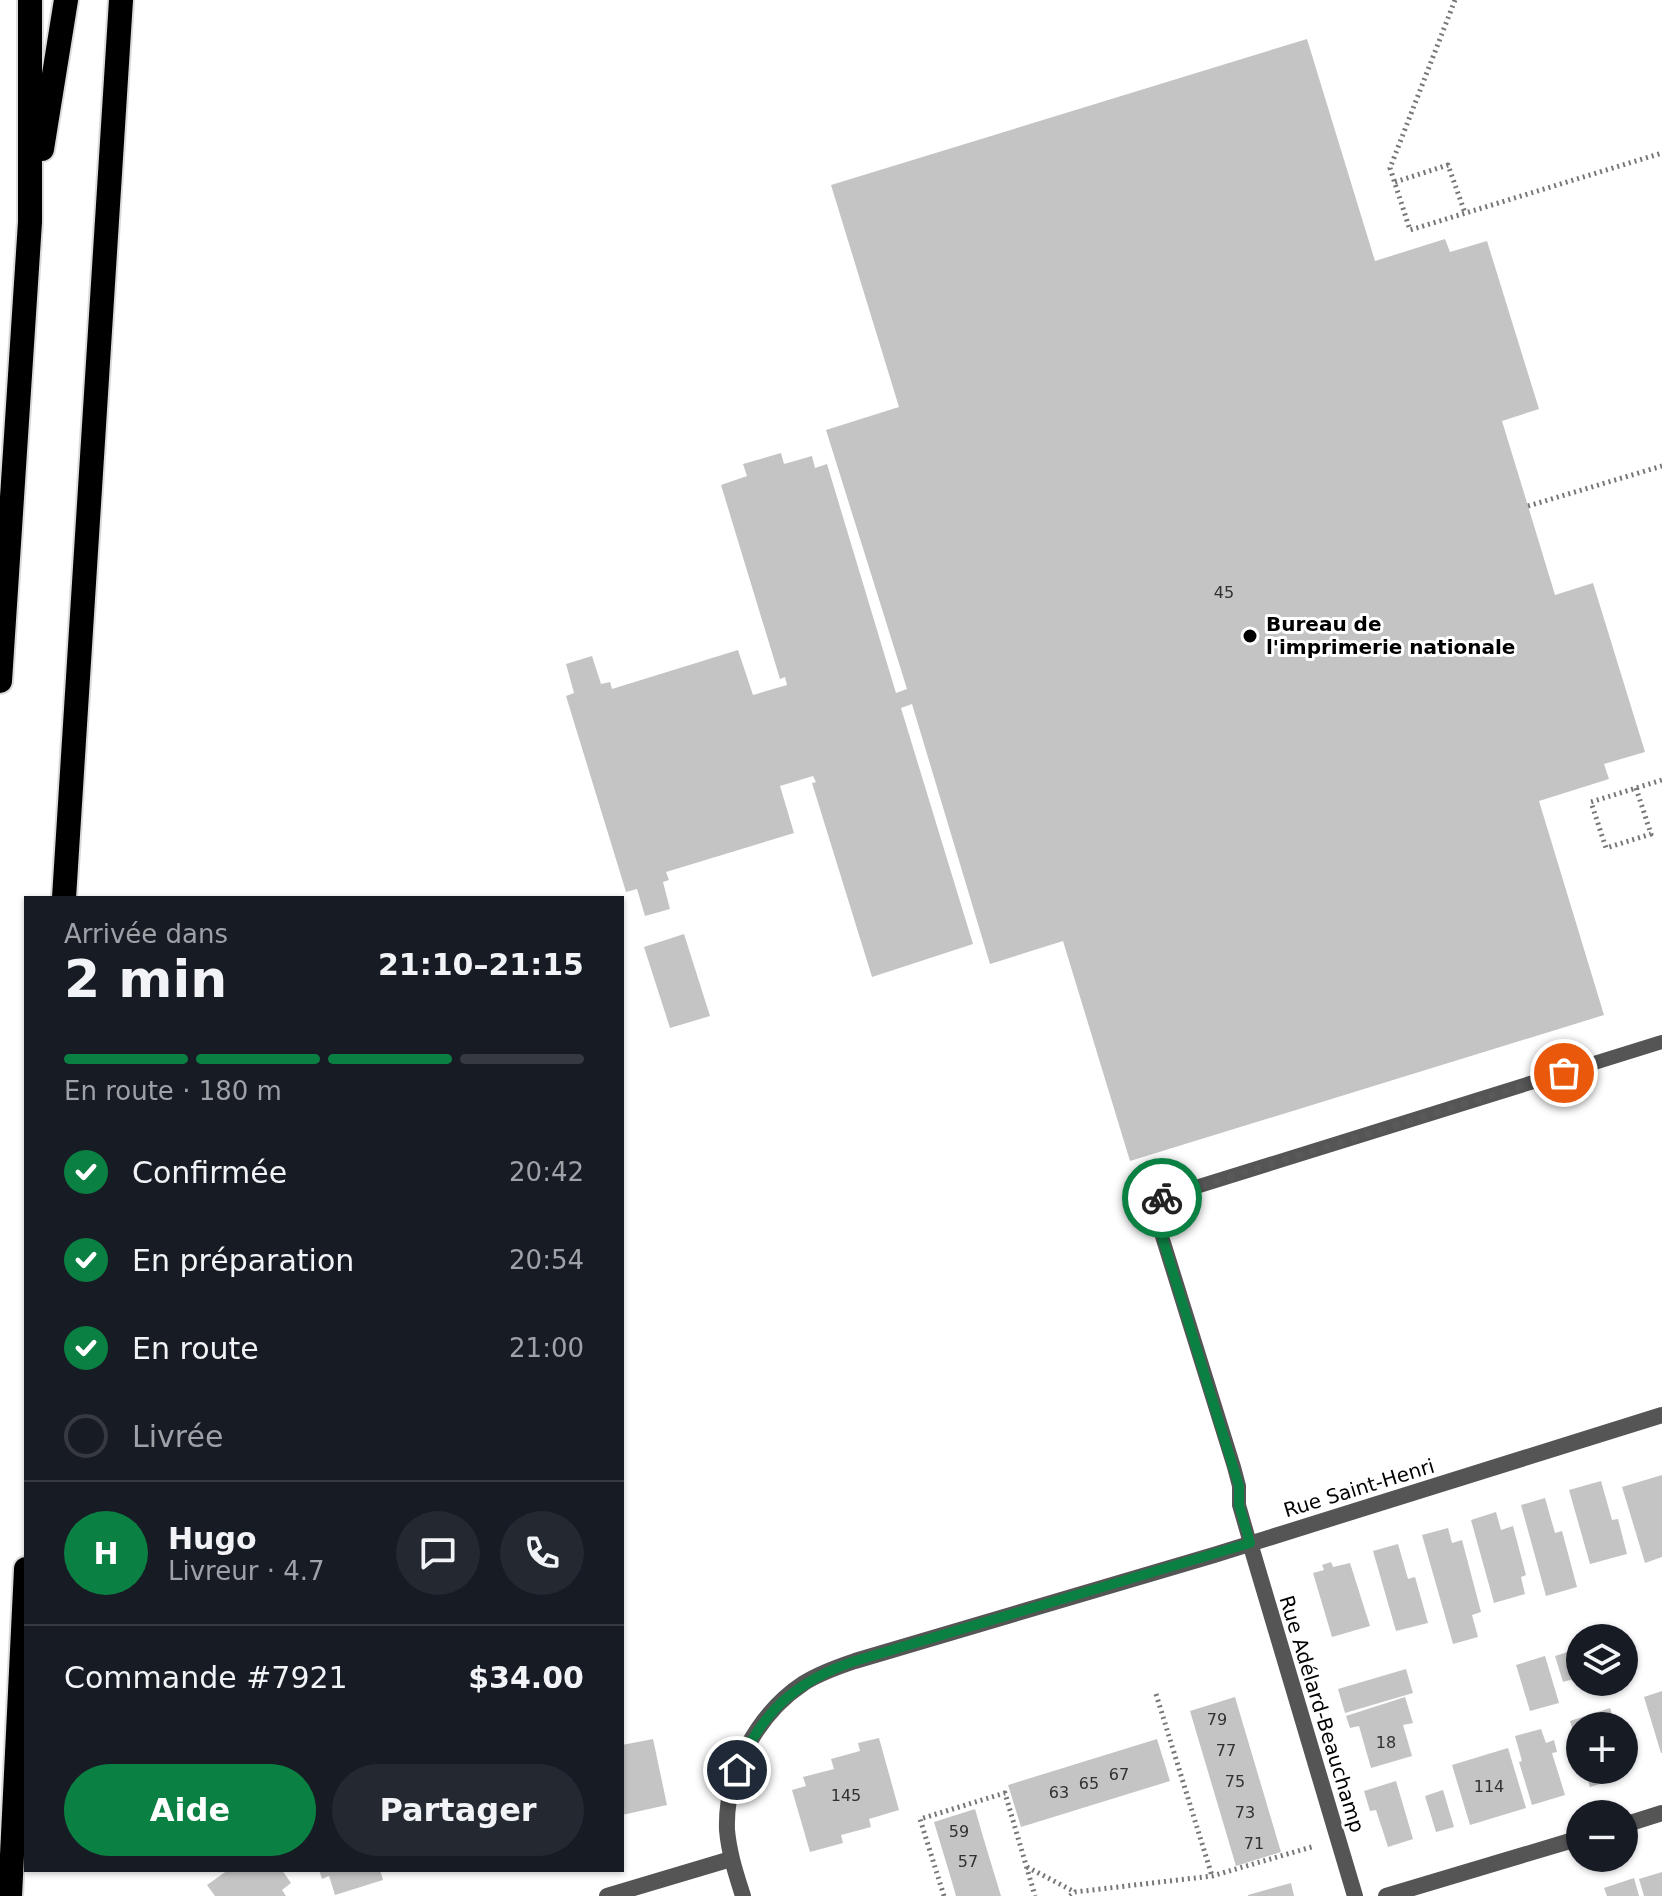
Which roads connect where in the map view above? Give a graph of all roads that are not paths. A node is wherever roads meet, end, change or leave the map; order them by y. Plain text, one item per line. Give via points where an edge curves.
1 (30, 0) edge
2 (66, 0) edge
3 (121, 0) edge
4 (30, 222) junction
5 (0, 681) edge
6 (64, 896) edge
7 (1662, 1042) edge
8 (1662, 1415) edge
9 (1250, 1543) junction
10 (24, 1610) edge
11 (1662, 1813) edge
12 (1638, 1821) edge
13 (1566, 1842) edge
14 (731, 1859) junction
15 (10, 1896) edge
16 (607, 1896) edge
17 (743, 1896) edge
18 (1355, 1896) edge
19 (1386, 1896) edge

1 - 4 highway
2 - 4 highway
3 - 6 highway
4 - 5 highway
7 - 9 lane via 1151,1201 1239,1486
8 - 9 street, Rue Saint-Henri
9 - 14 street, Rue Saint-Henri via 855,1661 802,1684 763,1722 737,1770 727,1829
9 - 18 street, Rue Adélard-Beauchamp
10 - 15 highway
11 - 12 street
13 - 19 street
14 - 16 street
14 - 17 street, Rue Saint-Henri

